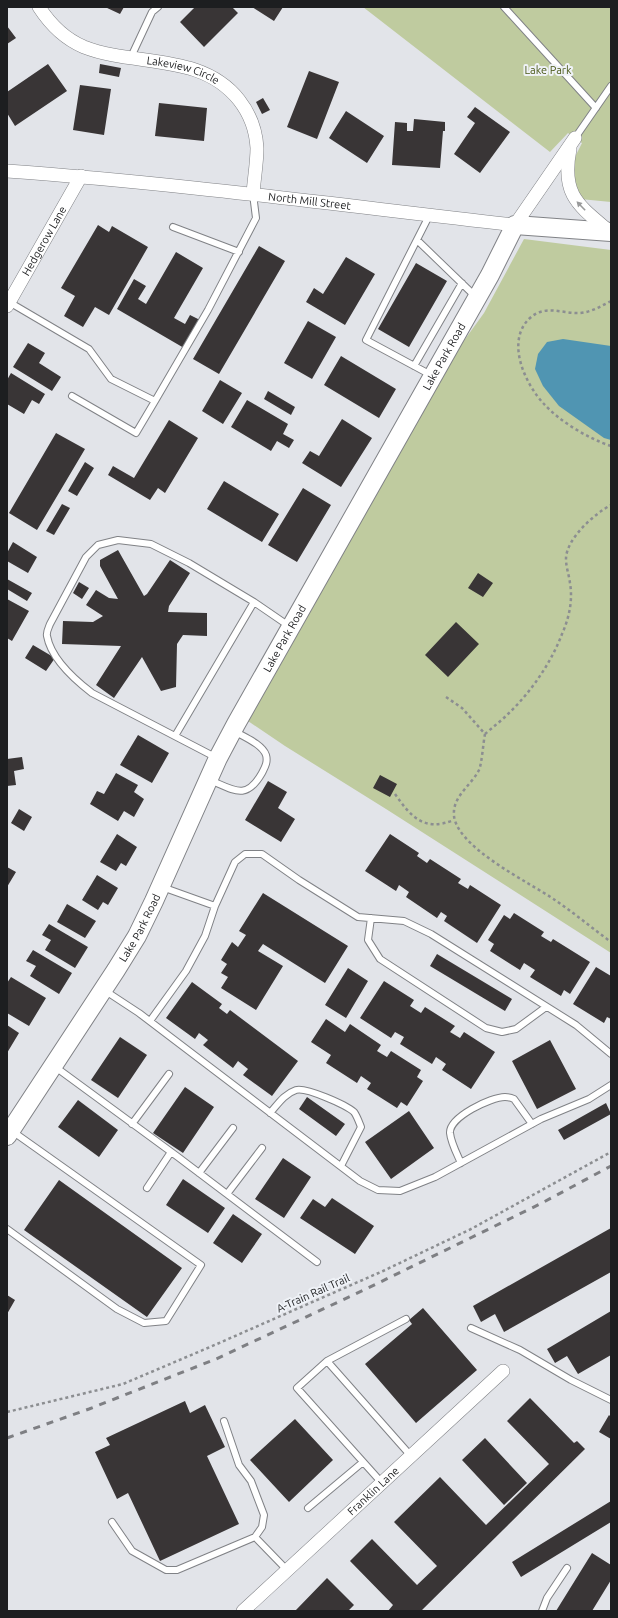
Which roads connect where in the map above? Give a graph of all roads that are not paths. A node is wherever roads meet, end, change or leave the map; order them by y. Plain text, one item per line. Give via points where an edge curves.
1 (39, 7) edge
2 (158, 7) edge
3 (504, 7) edge
4 (131, 57) junction
5 (611, 86) edge
6 (596, 108) junction
7 (573, 141) junction
8 (7, 171) edge
9 (81, 176) junction
10 (253, 194) junction
11 (429, 216) junction
12 (515, 225) junction
13 (173, 227) dead end
14 (611, 232) edge
15 (417, 240) junction
16 (239, 252) junction
17 (462, 283) junction
18 (477, 297) junction
19 (8, 304) edge
20 (414, 366) junction
21 (432, 376) junction
22 (72, 396) dead end
23 (155, 401) junction
24 (254, 602) junction
25 (290, 627) junction
26 (233, 730) junction
27 (175, 736) junction
28 (218, 758) junction
29 (209, 780) junction
30 (161, 886) junction
31 (215, 906) junction
32 (370, 918) junction
33 (103, 990) junction
34 (546, 1007) junction
35 (150, 1021) junction
36 (611, 1054) edge
37 (53, 1065) junction
38 (169, 1074) dead end
39 (611, 1085) edge
40 (270, 1113) junction
41 (132, 1124) junction
42 (532, 1124) junction
43 (233, 1128) dead end
44 (9, 1133) edge
45 (262, 1148) dead end
46 (171, 1152) junction
47 (461, 1162) junction
48 (341, 1166) junction
49 (200, 1173) junction
50 (148, 1188) dead end
51 (227, 1194) junction
52 (7, 1229) edge
53 (317, 1262) dead end
54 (406, 1319) dead end
55 (471, 1328) dead end
56 (327, 1361) junction
57 (503, 1371) dead end
58 (611, 1400) edge
59 (224, 1421) dead end
60 (411, 1456) junction
61 (363, 1462) junction
62 (382, 1483) junction
63 (308, 1508) dead end
64 (112, 1522) dead end
65 (255, 1537) junction
66 (567, 1568) dead end
67 (287, 1570) junction
68 (242, 1611) edge
69 (542, 1611) edge

1 - 4 street, Lakeview Circle via 55,27 76,42 93,50
2 - 4 lane via 152,12
3 - 6 lane
4 - 10 street, Lakeview Circle via 204,72 221,82 235,96 248,114 256,137 257,159
5 - 6 lane, Lake Park Road
6 - 7 lane, Lake Park Road
7 - 12 street, Lake Park Road
14 -> 7 street, Lake Park Road via 580,207 570,189 567,172
8 - 9 street, North Mill Street
9 - 10 street, North Mill Street
9 - 19 street, Hedgerow Lane
10 - 11 street, North Mill Street
10 - 16 lane via 256,218
11 - 12 street, North Mill Street
11 - 15 lane
12 - 14 main road, North Mill Street
12 - 18 main road, Lake Park Road
13 - 16 lane
15 - 17 lane
15 - 20 lane via 366,340
16 - 23 lane
17 - 18 lane
17 - 20 lane
18 - 21 main road, Lake Park Road
19 - 23 lane via 89,349 111,379
20 - 21 lane
21 - 25 main road, Lake Park Road
22 - 23 lane via 136,433
24 - 25 lane
24 - 27 lane
24 - 27 lane via 189,563 151,544 118,540 98,545 86,557 50,624 47,635 54,653 74,679 92,693
25 - 26 main road, Lake Park Road
26 - 28 main road, Lake Park Road
26 - 29 lane via 260,747 266,755 266,764 248,790 235,790
27 - 28 lane
28 - 29 main road, Lake Park Road
29 - 30 main road, Lake Park Road
30 - 31 lane
30 - 33 main road, Lake Park Road via 134,941
31 - 32 lane via 235,862 245,854 262,854 358,917
31 - 35 lane via 205,936 186,971
32 - 34 lane via 404,921 432,934
32 - 34 lane via 368,940 380,959 486,1028 502,1032 516,1029
33 - 35 lane
33 - 37 main road, Lake Park Road
34 - 36 lane via 576,1025
35 - 40 lane
37 - 41 lane
37 - 44 main road, Lake Park Road
38 - 41 lane
39 - 42 lane via 589,1099
40 - 48 lane
40 - 48 lane via 286,1095 298,1089 313,1092 341,1104 354,1113 361,1126
41 - 46 lane
42 - 47 lane
42 - 47 lane via 514,1099 505,1097 487,1102 462,1115 453,1123 450,1132
43 - 49 lane
44 - 52 lane via 201,1265 166,1321 144,1323 117,1308
45 - 51 lane
46 - 49 lane
46 - 50 lane
47 - 48 lane via 400,1191 378,1190 360,1181
49 - 51 lane
51 - 53 lane
54 - 56 lane
55 - 58 lane via 520,1350
56 - 60 lane
56 - 61 lane via 297,1388
57 - 60 street, Franklin Lane
59 - 65 lane via 239,1465 251,1481 264,1515 262,1527
60 - 62 street, Franklin Lane
61 - 62 lane
61 - 63 lane
62 - 67 street, Franklin Lane
64 - 65 lane via 132,1551 166,1570 177,1570
65 - 67 lane
66 - 69 lane via 547,1598
67 - 68 street, Franklin Lane

